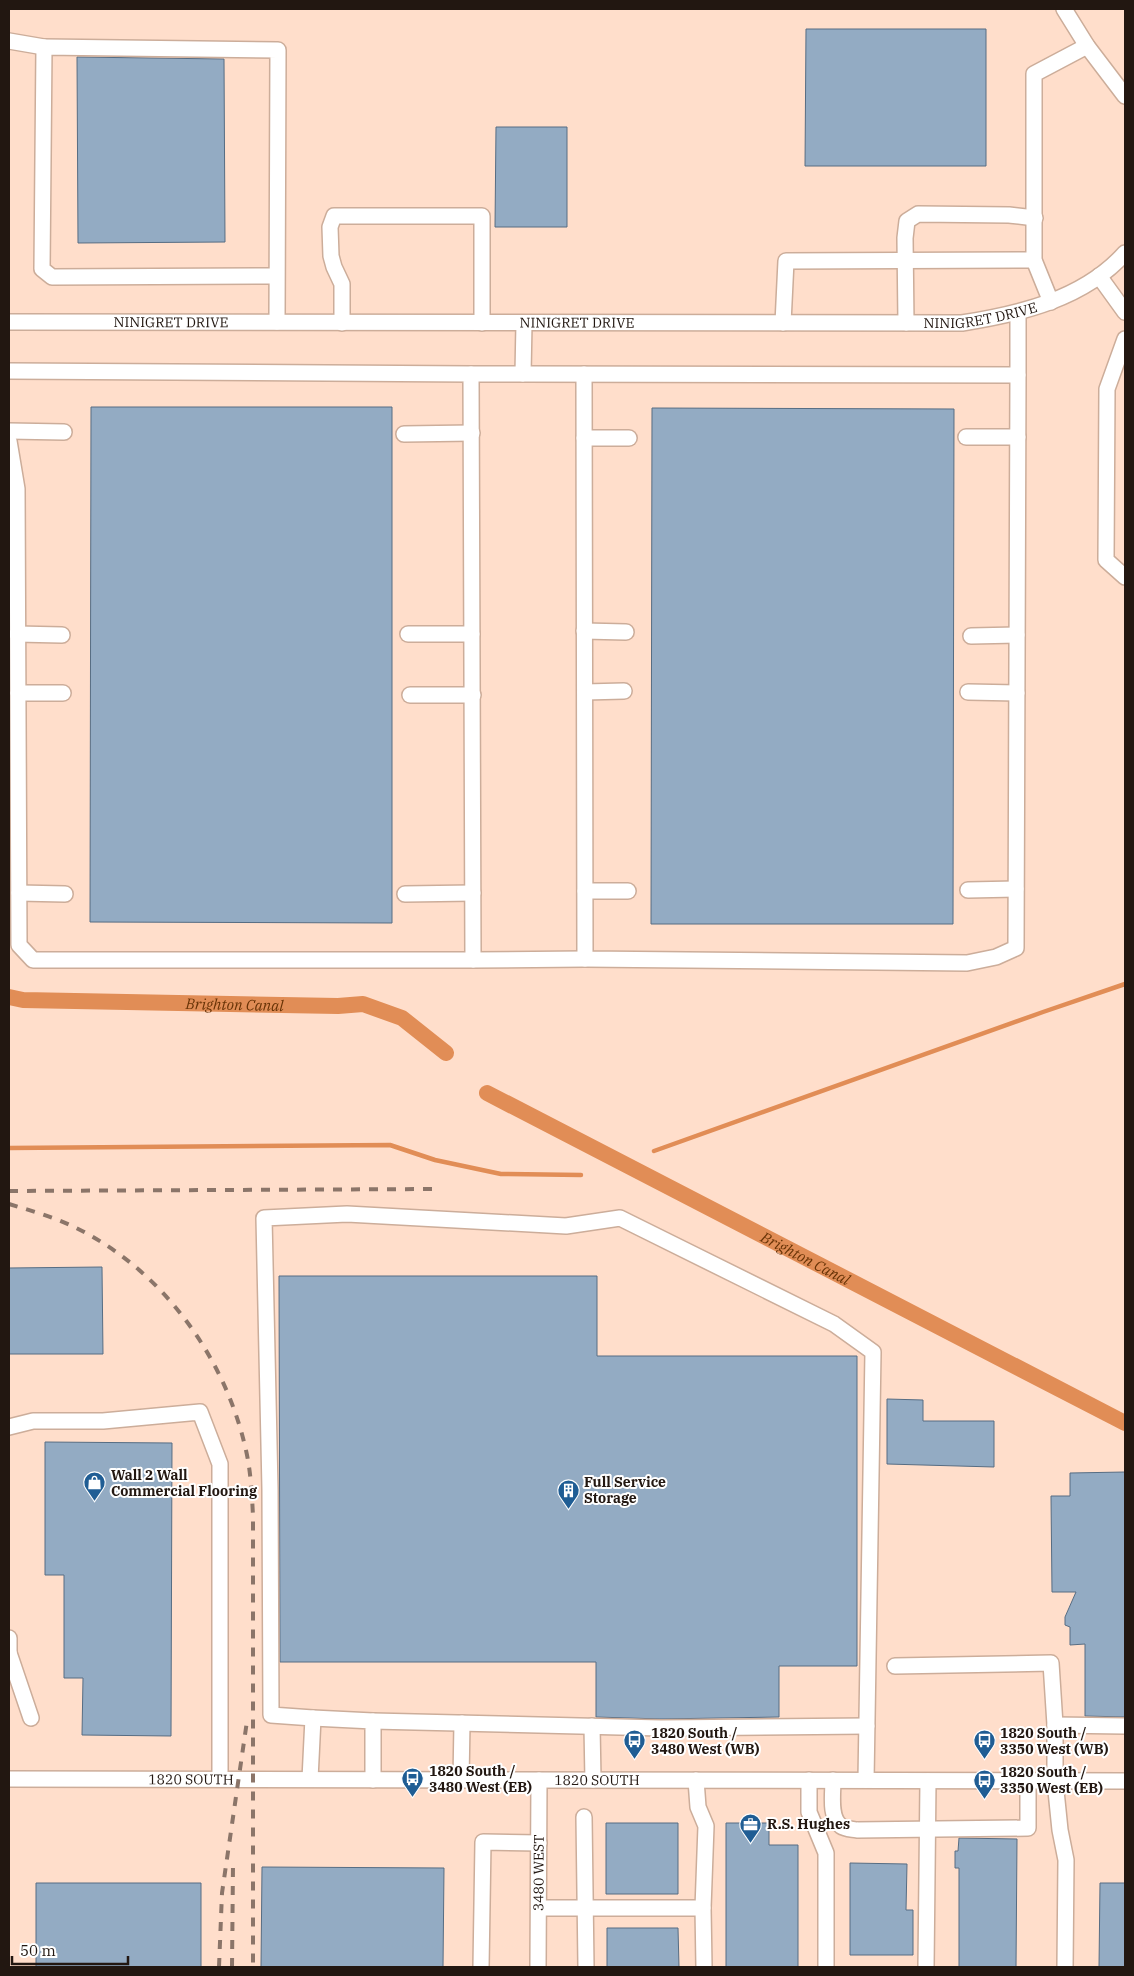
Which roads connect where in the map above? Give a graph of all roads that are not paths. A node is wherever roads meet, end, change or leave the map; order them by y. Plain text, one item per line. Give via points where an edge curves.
1 (1064, 9) edge
2 (9, 42) edge
3 (1087, 46) junction
4 (44, 47) junction
5 (1125, 96) edge
6 (1035, 218) junction
7 (1125, 253) edge
8 (905, 260) junction
9 (1034, 260) junction
10 (276, 276) junction
11 (1099, 276) junction
12 (1051, 302) junction
13 (1125, 312) edge
14 (1018, 313) junction
15 (9, 322) edge
16 (277, 322) junction
17 (342, 323) junction
18 (482, 323) junction
19 (524, 323) junction
20 (783, 323) junction
21 (906, 323) junction
22 (1125, 339) edge
23 (9, 371) edge
24 (471, 374) junction
25 (523, 374) junction
26 (584, 374) junction
27 (1018, 375) junction
28 (9, 431) edge
29 (64, 432) dead end
30 (472, 433) junction
31 (404, 434) dead end
32 (966, 437) dead end
33 (1018, 437) junction
34 (584, 438) junction
35 (629, 438) dead end
36 (9, 441) edge
37 (1125, 577) edge
38 (584, 631) junction
39 (626, 632) dead end
40 (17, 634) junction
41 (62, 634) dead end
42 (408, 634) dead end
43 (472, 634) junction
44 (1017, 635) junction
45 (971, 636) dead end
46 (624, 691) dead end
47 (585, 692) junction
48 (968, 692) dead end
49 (18, 693) junction
50 (63, 693) dead end
51 (1017, 693) junction
52 (410, 695) dead end
53 (472, 695) junction
54 (1016, 889) junction
55 (628, 890) dead end
56 (968, 890) dead end
57 (585, 891) junction
58 (19, 893) junction
59 (473, 893) junction
60 (66, 894) dead end
61 (405, 894) dead end
62 (585, 959) junction
63 (473, 960) junction
64 (9, 1427) edge
65 (9, 1638) edge
66 (9, 1653) edge
67 (895, 1666) dead end
68 (31, 1718) dead end
69 (314, 1718) junction
70 (373, 1721) junction
71 (462, 1723) junction
72 (1055, 1725) junction
73 (592, 1726) junction
74 (867, 1726) junction
75 (1125, 1726) edge
76 (9, 1779) edge
77 (220, 1779) junction
78 (310, 1779) junction
79 (373, 1780) junction
80 (461, 1780) junction
81 (539, 1780) junction
82 (593, 1780) junction
83 (696, 1780) junction
84 (809, 1780) junction
85 (833, 1780) junction
86 (866, 1780) junction
87 (928, 1781) junction
88 (1028, 1781) junction
89 (1055, 1781) junction
90 (1125, 1781) edge
91 (584, 1817) dead end
92 (928, 1829) junction
93 (539, 1842) junction
94 (538, 1908) junction
95 (585, 1908) junction
96 (703, 1908) junction
97 (481, 1967) edge
98 (538, 1967) edge
99 (586, 1967) edge
100 (704, 1967) edge
101 (826, 1967) edge
102 (926, 1967) edge
103 (1065, 1967) edge

1 - 3 street
2 - 4 street
3 - 5 street
3 - 6 street via 1034,74
4 - 10 street via 42,269 52,277
4 - 10 street via 278,50
6 - 8 street via 918,214 907,221
6 - 9 street
7 - 11 street, NINIGRET DRIVE
8 - 9 street
8 - 20 street via 786,261
8 - 21 street
9 - 12 street
10 - 16 street
11 - 12 street, NINIGRET DRIVE
11 - 13 street
12 - 14 street, NINIGRET DRIVE
14 - 21 street, NINIGRET DRIVE via 962,323
14 - 27 street
15 - 16 street, NINIGRET DRIVE
16 - 17 street, NINIGRET DRIVE
17 - 18 street, NINIGRET DRIVE
17 - 18 street via 342,284 331,256 330,227 334,216 482,216
18 - 19 street, NINIGRET DRIVE
19 - 20 street, NINIGRET DRIVE
19 - 25 street
20 - 21 street, NINIGRET DRIVE
22 - 37 street via 1107,389 1106,560
23 - 24 street
24 - 25 street
24 - 30 street
25 - 26 street
26 - 27 street
26 - 34 street
27 - 33 street
28 - 29 street
30 - 31 street
30 - 43 street
32 - 33 street
33 - 44 street
34 - 35 street
34 - 38 street
36 - 40 street via 17,489
38 - 39 street
38 - 47 street
40 - 41 street
40 - 49 street
42 - 43 street
43 - 53 street
44 - 45 street
44 - 51 street
46 - 47 street
47 - 57 street
48 - 51 street
49 - 50 street
49 - 58 street
51 - 54 street
52 - 53 street
53 - 59 street
54 - 56 street
54 - 62 street via 1016,948 996,957 968,963
55 - 57 street
57 - 62 street
58 - 60 street
58 - 63 street via 19,946 33,960
59 - 61 street
59 - 63 street
62 - 63 street
64 - 77 street via 33,1422 103,1421 200,1412 220,1464
65 - 66 street
66 - 68 street
67 - 72 street via 1051,1663
69 - 70 street
69 - 74 street via 271,1715 264,1218 347,1214 566,1226 620,1218 834,1324 873,1352
69 - 78 street
70 - 71 street
70 - 79 street
71 - 73 street
71 - 80 street
72 - 75 street
72 - 89 street
73 - 74 street
73 - 82 street
74 - 86 street
76 - 77 street, 1820 SOUTH
77 - 78 street, 1820 SOUTH
78 - 79 street, 1820 SOUTH
79 - 80 street, 1820 SOUTH
80 - 81 street, 1820 SOUTH
81 - 82 street, 1820 SOUTH
81 - 93 street, 3480 WEST
82 - 83 street, 1820 SOUTH
83 - 84 street, 1820 SOUTH
83 - 96 street via 698,1807 706,1826
84 - 85 street, 1820 SOUTH
84 - 101 street via 809,1812 826,1853
85 - 86 street, 1820 SOUTH
85 - 92 street via 833,1808 842,1827 857,1830
86 - 87 street, 1820 SOUTH
87 - 88 street, 1820 SOUTH
87 - 92 street
88 - 89 street, 1820 SOUTH
88 - 92 street via 1028,1828
89 - 90 street, 1820 SOUTH
89 - 103 street via 1066,1860
91 - 95 street
92 - 102 street
93 - 94 street, 3480 WEST
93 - 97 street via 483,1842
94 - 95 street
94 - 98 street, 3480 WEST
95 - 96 street
95 - 99 street
96 - 100 street

